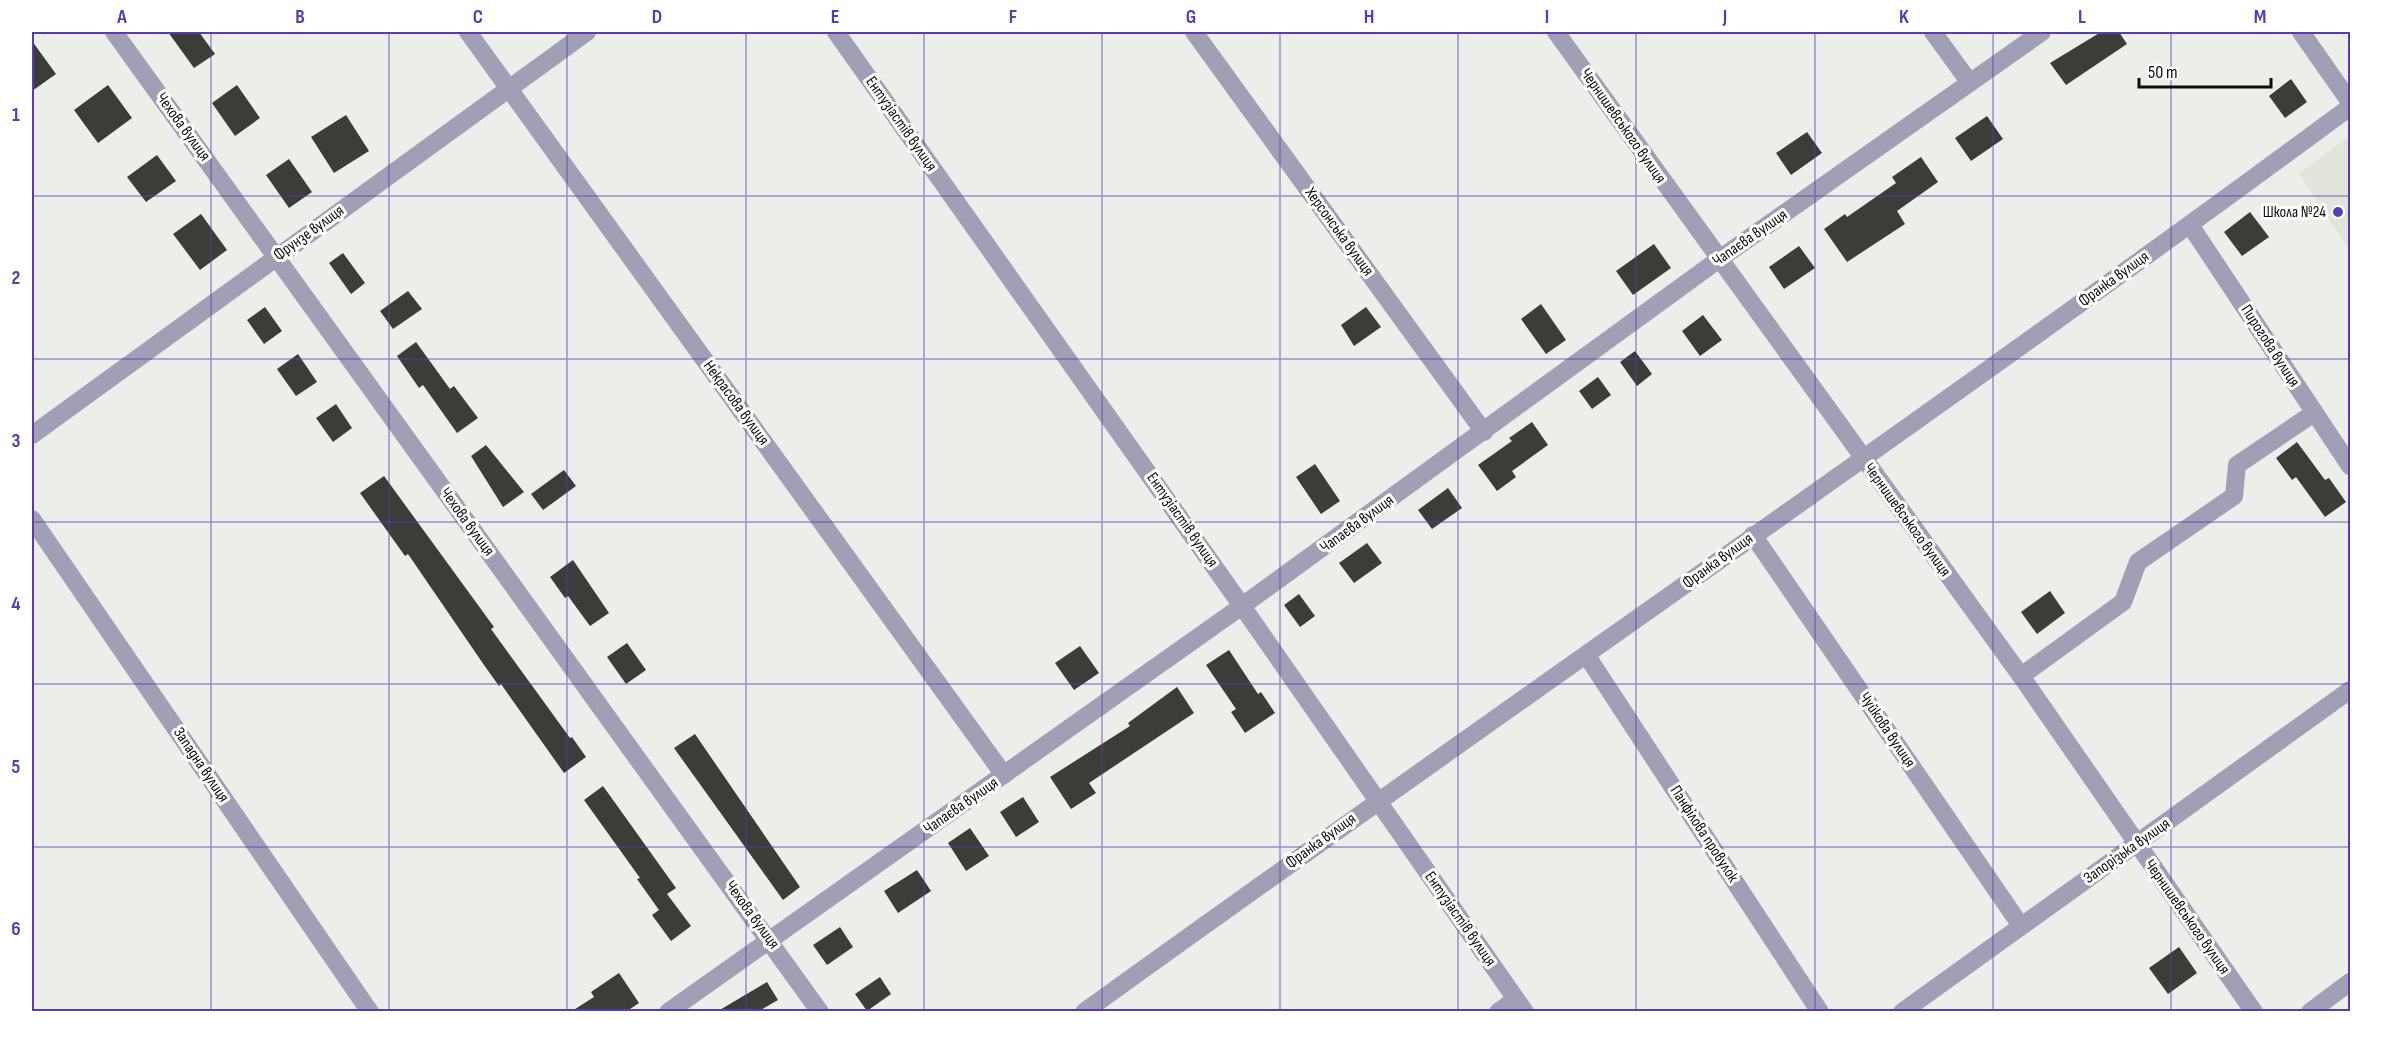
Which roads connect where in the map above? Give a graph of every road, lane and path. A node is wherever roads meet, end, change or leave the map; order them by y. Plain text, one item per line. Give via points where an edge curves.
1 (114, 32) edge
2 (468, 32) edge
3 (587, 32) edge
4 (836, 32) edge
5 (1194, 32) edge
6 (1556, 32) edge
7 (1933, 32) edge
8 (2042, 32) edge
9 (2301, 32) edge
10 (1970, 83) junction
11 (508, 88) junction
12 (2350, 105) edge
13 (2190, 225) junction
14 (276, 258) junction
15 (1718, 260) junction
16 (2314, 413) junction
17 (1484, 432) junction
18 (32, 435) edge
19 (1864, 460) junction
20 (2350, 466) edge
21 (32, 519) edge
22 (1753, 535) junction
23 (1242, 606) junction
24 (1587, 656) junction
25 (2020, 676) junction
26 (2350, 690) edge
27 (1004, 775) junction
28 (1377, 800) junction
29 (2137, 845) junction
30 (2021, 926) junction
31 (771, 941) junction
32 (2350, 982) edge
33 (1520, 1005) edge
34 (370, 1011) edge
35 (669, 1011) edge
36 (820, 1011) edge
37 (1084, 1011) edge
38 (1498, 1011) edge
39 (1821, 1011) edge
40 (1902, 1011) edge
41 (2253, 1011) edge
42 (2310, 1011) edge

1 - 14 street, Чехова вулиця
2 - 11 street, Некрасова вулиця
3 - 11 street, Фрунзе вулиця
4 - 23 street, Ентузіастів вулиця
5 - 17 street, Херсонська вулиця
6 - 15 street, Чернишевського вулиця
7 - 10 street
8 - 10 street, Чапаєва вулиця
9 - 12 street
10 - 15 street, Чапаєва вулиця
11 - 14 street, Фрунзе вулиця
11 - 27 street, Некрасова вулиця
12 - 13 street, Франка вулиця
13 - 16 street, Пирогова вулиця
13 - 19 street, Франка вулиця
14 - 18 street, Фрунзе вулиця
14 - 31 street, Чехова вулиця
15 - 17 street, Чапаєва вулиця
15 - 19 street, Чернишевського вулиця
16 - 20 street, Пирогова вулиця
16 - 25 street via 2237,465 2234,496 2138,562 2122,602
17 - 23 street, Чапаєва вулиця
19 - 22 street, Франка вулиця
19 - 25 street, Чернишевського вулиця
21 - 34 street, Западна вулиця
22 - 24 street, Франка вулиця
22 - 30 street, Чуйкова вулиця
23 - 27 street, Чапаєва вулиця
23 - 28 street, Ентузіастів вулиця
24 - 28 street, Франка вулиця
24 - 39 street, Панфілова провулок
25 - 29 street, Чернишевського вулиця
26 - 29 street, Запорізька вулиця
27 - 31 street, Чапаєва вулиця
28 - 33 street, Ентузіастів вулиця
28 - 37 street, Франка вулиця
29 - 30 street, Запорізька вулиця
29 - 41 street, Чернишевського вулиця
30 - 40 street, Запорізька вулиця
31 - 35 street, Чапаєва вулиця
31 - 36 street, Чехова вулиця
32 - 42 street
33 - 38 street

